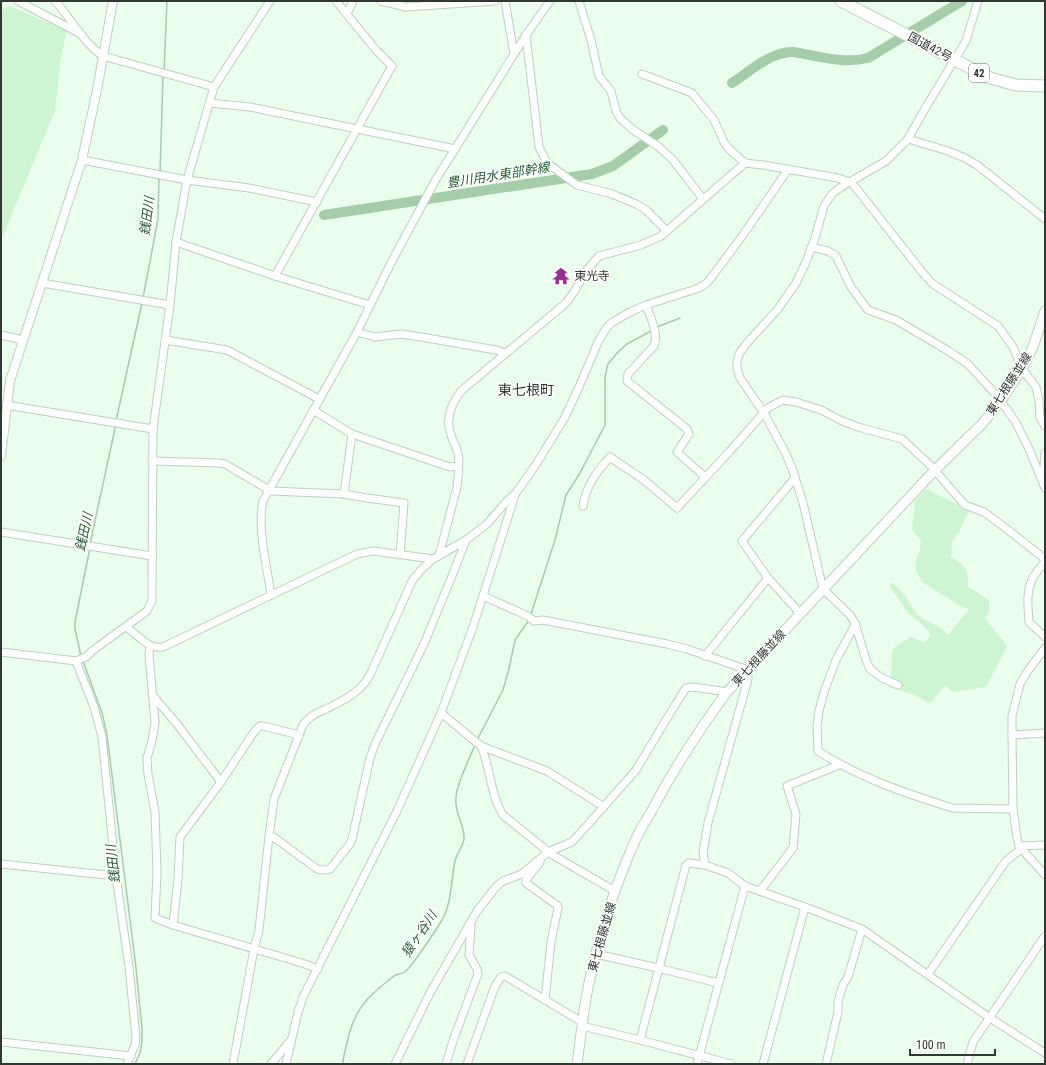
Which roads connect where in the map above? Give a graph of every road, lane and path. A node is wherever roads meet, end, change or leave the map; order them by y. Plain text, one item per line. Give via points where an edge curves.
1 (18, 1) edge
2 (54, 1) edge
3 (113, 1) edge
4 (270, 1) edge
5 (336, 1) edge
6 (353, 1) edge
7 (381, 1) edge
8 (495, 1) edge
9 (505, 1) edge
10 (550, 1) edge
11 (579, 1) edge
12 (842, 1) edge
13 (978, 1) edge
14 (348, 14) junction
15 (81, 34) junction
16 (526, 35) junction
17 (514, 54) junction
18 (103, 56) junction
19 (954, 60) junction
20 (642, 74) dead end
21 (1045, 86) edge
22 (214, 87) junction
23 (209, 103) junction
24 (358, 128) junction
25 (908, 139) junction
26 (455, 149) junction
27 (82, 160) junction
28 (745, 163) junction
29 (790, 170) junction
30 (187, 180) junction
31 (850, 181) junction
32 (703, 199) junction
33 (316, 202) junction
34 (1045, 219) edge
35 (667, 231) junction
36 (176, 242) junction
37 (811, 247) junction
38 (275, 276) junction
39 (42, 284) junction
40 (170, 305) junction
41 (370, 305) junction
42 (646, 305) junction
43 (1045, 311) edge
44 (1043, 325) edge
45 (357, 332) junction
46 (1, 335) edge
47 (23, 340) junction
48 (165, 340) junction
49 (505, 353) junction
50 (1022, 369) junction
51 (319, 399) junction
52 (1001, 401) junction
53 (6, 405) junction
54 (313, 410) junction
55 (764, 413) junction
56 (1043, 417) edge
57 (1045, 426) edge
58 (153, 429) junction
59 (352, 434) junction
60 (1045, 454) edge
61 (1, 456) edge
62 (152, 461) junction
63 (458, 466) junction
64 (934, 471) junction
65 (706, 477) junction
66 (795, 478) junction
67 (1044, 485) edge
68 (269, 490) junction
69 (516, 493) junction
70 (344, 494) junction
71 (583, 506) dead end
72 (1, 532) edge
73 (466, 540) junction
74 (400, 555) junction
75 (152, 556) junction
76 (436, 557) junction
77 (1045, 560) edge
78 (768, 578) junction
79 (823, 589) junction
80 (271, 595) junction
81 (483, 596) junction
82 (800, 613) junction
83 (855, 625) junction
84 (126, 627) junction
85 (1045, 637) edge
86 (150, 646) junction
87 (1045, 648) edge
88 (1, 652) edge
89 (705, 656) junction
90 (76, 661) junction
91 (748, 670) junction
92 (898, 685) dead end
93 (727, 692) junction
94 (153, 696) junction
95 (441, 713) junction
96 (1045, 733) edge
97 (299, 735) junction
98 (1012, 735) junction
99 (482, 746) junction
100 (839, 765) junction
101 (221, 782) junction
102 (604, 807) junction
103 (1013, 809) junction
104 (269, 836) junction
105 (1045, 845) edge
106 (1020, 848) junction
107 (548, 852) junction
108 (1, 864) edge
109 (706, 865) junction
110 (1045, 875) edge
111 (116, 876) junction
112 (745, 886) junction
113 (760, 891) junction
114 (615, 892) junction
115 (805, 907) junction
116 (471, 922) junction
117 (173, 925) junction
118 (862, 929) junction
119 (1045, 936) edge
120 (254, 948) junction
121 (596, 954) junction
122 (658, 968) junction
123 (318, 969) junction
124 (928, 974) junction
125 (718, 983) junction
126 (545, 1000) junction
127 (990, 1018) junction
128 (582, 1024) junction
129 (292, 1038) junction
130 (640, 1040) junction
131 (1, 1042) edge
132 (1045, 1053) edge
133 (131, 1056) junction
134 (700, 1056) junction
135 (128, 1064) edge
136 (233, 1064) edge
137 (272, 1064) edge
138 (286, 1064) edge
139 (394, 1064) edge
140 (446, 1064) edge
141 (467, 1064) edge
142 (578, 1064) edge
143 (697, 1064) edge
144 (731, 1064) edge
145 (763, 1064) edge
146 (826, 1064) edge
147 (967, 1064) edge

1 - 15 street
2 - 15 street
3 - 18 street
4 - 22 street
5 - 14 street
6 - 14 street
7 - 8 street via 406,7
9 - 17 street
10 - 16 street
11 - 32 street via 599,76 611,91 620,118 673,160
12 - 19 highway, 国道42号 / 42
13 - 19 street via 968,34
14 - 24 street via 392,66
15 - 18 street
16 - 17 street
16 - 35 street via 540,148 547,163 578,185 612,194 636,204 646,210
17 - 26 street
18 - 22 street
18 - 27 street
19 - 21 highway, 国道42号 / 42 via 990,78 1016,85
19 - 25 street
20 - 28 street via 692,93 714,120 729,149
22 - 23 street
23 - 24 street via 250,107
23 - 30 street
24 - 26 street
24 - 33 street
25 - 31 street via 886,161
25 - 34 street via 948,151 977,165
26 - 41 street via 435,181
27 - 30 street
27 - 39 street
28 - 29 street
28 - 32 street
29 - 31 street
29 - 42 street via 708,282 699,288
30 - 33 street via 249,188
30 - 36 street
31 - 37 street via 832,194 824,206
31 - 50 street via 933,284 998,326 1013,347
32 - 35 street
33 - 38 street
35 - 49 street via 641,245 599,256 586,271 566,303
36 - 38 street
36 - 40 street
37 - 52 street via 836,256 851,287 868,310 896,320 948,350 968,364
37 - 55 street via 796,283 738,354 737,368 740,378
38 - 41 street
39 - 40 street
39 - 47 street
40 - 48 street
41 - 45 street
42 - 65 street via 656,340 654,346 628,374 627,381 687,429 689,434 677,452
42 - 69 street via 608,326 599,340 564,419
43 - 44 main road, 東七根藤並線
44 - 50 main road, 東七根藤並線
45 - 49 street via 375,337 401,334
45 - 51 street
46 - 47 street
47 - 53 street via 10,381
48 - 51 street via 227,350
48 - 58 street
49 - 63 street via 461,391 449,412 449,427 458,455
50 - 52 main road, 東七根藤並線
50 - 56 street via 1036,386
51 - 54 street
52 - 64 main road, 東七根藤並線 via 982,424
52 - 67 street via 1015,421
53 - 58 street
53 - 61 street
54 - 59 street
54 - 68 street
55 - 64 street via 783,400 821,410 858,427 902,439
55 - 65 street
55 - 66 street via 785,452
56 - 57 street
58 - 62 street
59 - 63 street via 445,465
59 - 70 street
60 - 67 street
62 - 68 street via 225,464
62 - 75 street
63 - 76 street via 456,487
64 - 77 street via 965,505 984,512
64 - 79 main road, 東七根藤並線
65 - 71 street via 677,508 644,480 610,457 587,488
66 - 78 street via 742,541
66 - 79 street
68 - 70 street
68 - 80 street via 261,510 261,526
69 - 73 street via 488,524
69 - 81 street
70 - 74 street via 404,502
72 - 75 street
73 - 76 street
73 - 104 street via 424,644 375,744 350,844 330,869 317,870
74 - 76 street
74 - 80 street via 373,551 357,554
75 - 84 street via 150,607
76 - 97 street via 412,581 365,684 353,694 310,717
77 - 85 street via 1032,579 1028,595 1029,622
78 - 82 street
78 - 89 street
79 - 82 main road, 東七根藤並線
79 - 83 street via 850,615
80 - 86 street via 168,645 158,648
81 - 89 street via 534,621 543,620 668,644
81 - 95 street
82 - 91 main road, 東七根藤並線
83 - 92 street via 870,669
83 - 100 street via 836,660 820,705 817,726 818,751
84 - 86 street
84 - 90 street via 86,657
86 - 94 street
87 - 98 street via 1020,684 1012,716
88 - 90 street
89 - 91 street
90 - 111 street via 94,707 102,737
91 - 93 main road, 東七根藤並線
91 - 109 street via 748,679 708,823 703,852
93 - 102 street via 692,687 684,690 636,770
93 - 114 main road, 東七根藤並線 via 662,791 635,840
94 - 101 street
94 - 117 street via 155,723 147,758 155,812 155,918
95 - 99 street
95 - 123 street via 397,811
96 - 98 street
97 - 101 street via 260,726
97 - 104 street via 274,799
98 - 103 street
99 - 102 street via 547,771
99 - 107 street via 501,811
100 - 103 street via 892,788 953,808
100 - 113 street via 787,786 796,814 792,848
101 - 117 street via 180,837
102 - 107 street via 572,842
103 - 106 street
104 - 120 street via 259,930
105 - 106 street
106 - 110 street
106 - 124 street via 1006,861
107 - 114 street
107 - 116 street via 522,874 503,881 496,887
107 - 126 street via 526,880 526,883 558,906 551,942
108 - 111 street
109 - 112 street via 728,873
109 - 122 street via 686,865
111 - 133 street via 136,1037 136,1045
112 - 113 street
112 - 125 street
113 - 115 street
114 - 121 main road, 東七根藤並線
115 - 118 street
115 - 145 street
116 - 139 street via 430,993
116 - 140 street via 468,955 478,969 478,974
117 - 120 street
118 - 124 street
118 - 146 street via 838,1001 838,1012
119 - 127 street
120 - 123 street
120 - 136 street
121 - 122 street
121 - 128 main road, 東七根藤並線
122 - 125 street
122 - 130 street
123 - 129 street via 304,995
124 - 127 street
125 - 134 street
126 - 128 street
126 - 141 street via 505,976 502,977 495,986
127 - 132 street
127 - 147 street via 973,1042
128 - 130 street
128 - 142 main road, 東七根藤並線
129 - 137 street
129 - 138 street
130 - 134 street
131 - 133 street
133 - 135 street
134 - 143 street
134 - 144 street

